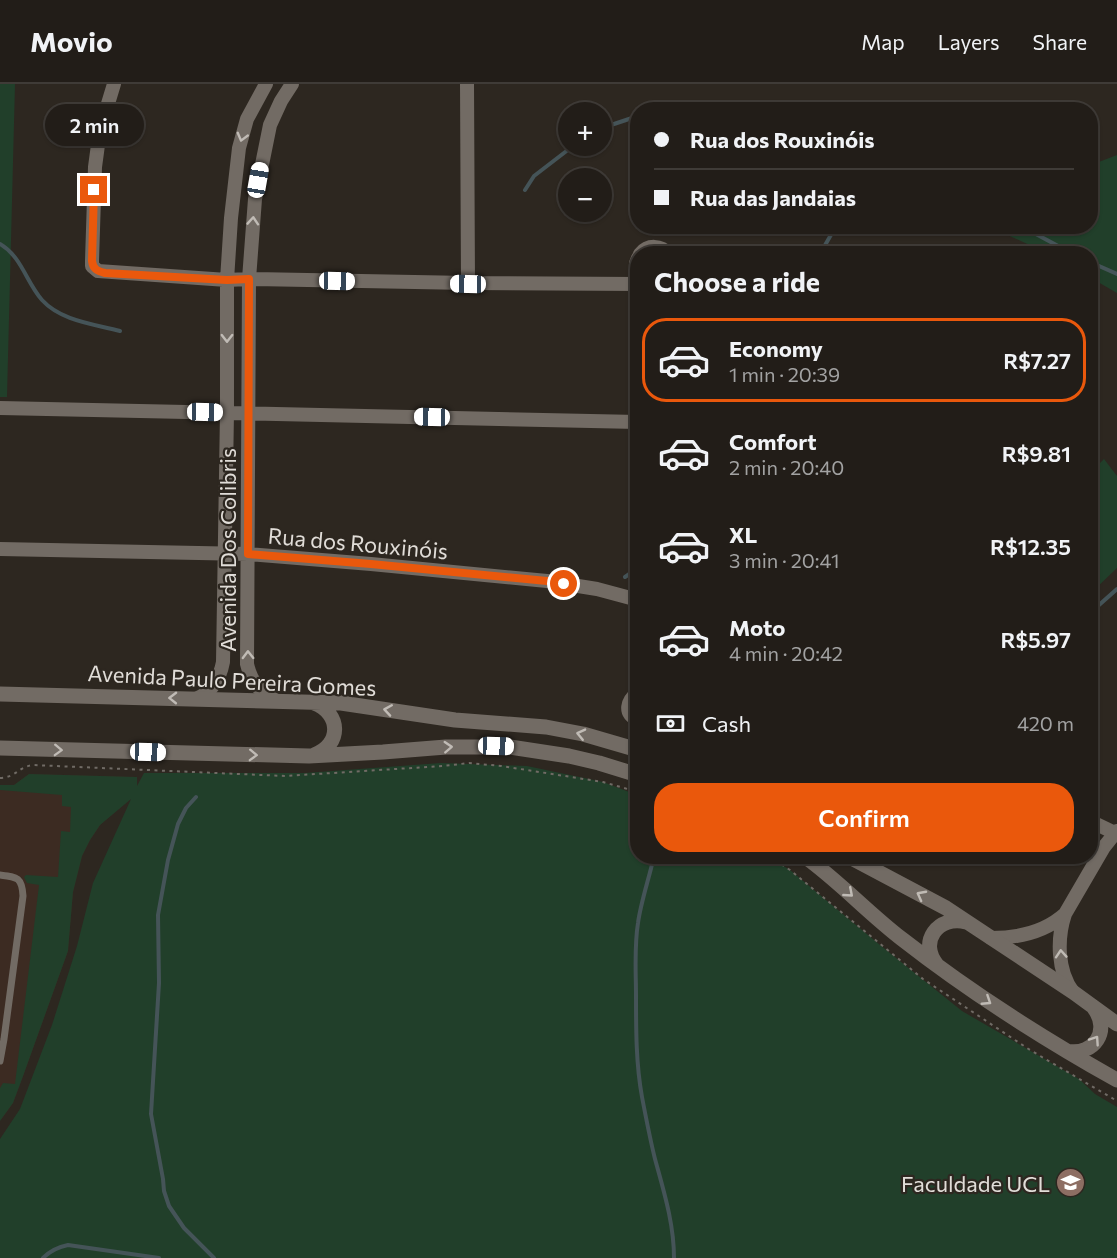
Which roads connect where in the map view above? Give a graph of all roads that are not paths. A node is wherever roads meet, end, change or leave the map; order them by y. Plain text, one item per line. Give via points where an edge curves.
1 (114, 84) edge
2 (266, 84) edge
3 (292, 84) edge
4 (467, 84) edge
5 (249, 279) junction
6 (227, 280) junction
7 (468, 284) junction
8 (630, 284) edge
9 (0, 408) edge
10 (227, 412) junction
11 (249, 414) junction
12 (630, 422) edge
13 (0, 549) edge
14 (225, 554) junction
15 (248, 554) junction
16 (630, 598) edge
17 (0, 694) edge
18 (630, 698) edge
19 (196, 699) junction
20 (277, 701) junction
21 (309, 701) junction
22 (630, 714) edge
23 (0, 748) edge
24 (630, 748) edge
25 (309, 756) junction
26 (630, 773) edge
27 (1098, 825) edge
28 (1116, 833) edge
29 (1098, 858) edge
30 (814, 864) edge
31 (863, 864) edge
32 (1095, 864) edge
33 (0, 875) edge
34 (1065, 914) junction
35 (972, 925) junction
36 (991, 938) junction
37 (939, 967) junction
38 (1072, 992) junction
39 (1089, 1003) junction
40 (1115, 1020) edge
41 (1059, 1048) junction
42 (0, 1061) edge
43 (1117, 1080) edge

1 - 6 street via 99,130 92,266 105,273
2 -> 6 street, Avenida Dos Colibris via 247,119 239,148
5 -> 3 street, Avenida Dos Colibris via 261,160 270,125
4 - 7 street
5 - 6 street
5 - 7 street
5 - 11 street, Avenida Dos Colibris
6 -> 10 street, Avenida Dos Colibris
7 - 8 street
9 - 10 street
10 - 11 street
10 - 14 street, Avenida Dos Colibris
11 - 12 street
11 - 15 street, Avenida Dos Colibris
13 - 14 street, Rua dos Rouxinóis
14 - 15 street, Rua dos Rouxinóis
14 - 19 street, Avenida Dos Colibris via 223,662 214,685
15 - 16 street, Rua dos Rouxinóis via 547,581
20 -> 15 street, Avenida Dos Colibris via 260,691 248,669
19 -> 17 main road, Avenida Paulo Pereira Gomes
18 - 22 street
19 - 20 main road, Avenida Paulo Pereira Gomes
20 - 21 main road, Avenida Paulo Pereira Gomes
24 -> 21 main road, Avenida Paulo Pereira Gomes via 546,727
21 - 25 main road via 327,710 335,729 330,745
23 -> 25 main road
25 -> 26 main road via 455,746 510,747 569,756
27 - 28 street
28 - 29 street
30 -> 37 main road
35 -> 31 main road
32 - 34 street
33 - 42 lane via 17,878 23,896
34 - 36 street via 1026,934
38 -> 34 street via 1061,957 1060,932
35 - 36 main road
35 - 37 main road via 952,920 936,929 929,946
36 - 38 main road
37 -> 41 main road
38 - 39 main road
39 - 40 main road
41 -> 39 main road via 1075,1053 1096,1041 1100,1017
41 - 43 main road

